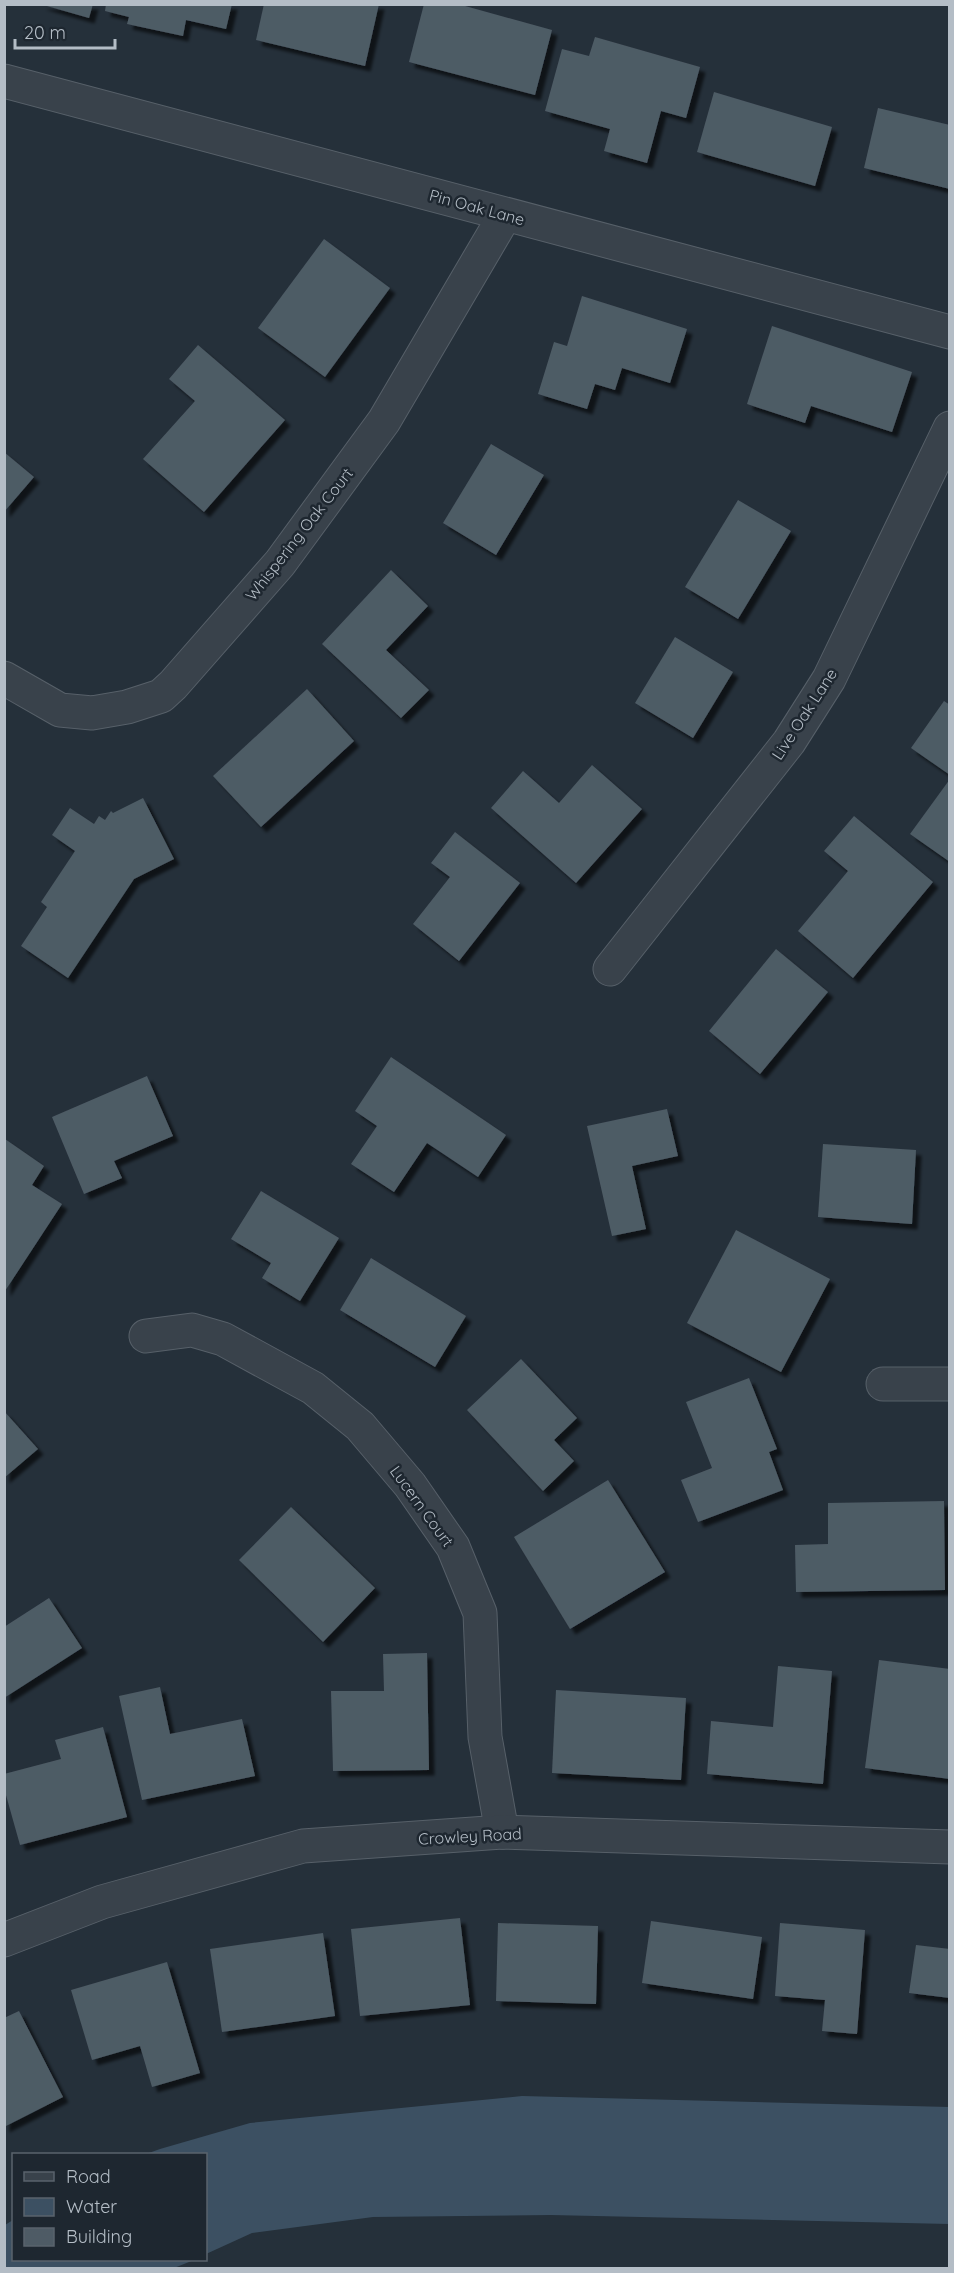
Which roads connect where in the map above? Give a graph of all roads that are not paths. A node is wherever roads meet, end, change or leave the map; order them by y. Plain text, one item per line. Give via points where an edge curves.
1 (4, 81) edge
2 (505, 215) junction
3 (950, 332) edge
4 (950, 428) edge
5 (4, 678) edge
6 (610, 969) dead end
7 (146, 1336) dead end
8 (883, 1384) dead end
9 (950, 1384) edge
10 (502, 1832) junction
11 (950, 1847) edge
12 (4, 1940) edge

1 - 2 street, Pin Oak Lane
2 - 3 street, Pin Oak Lane
2 - 5 street, Whispering Oak Court via 384,421 280,563 173,685 161,696 92,713 60,710
4 - 6 street, Live Oak Lane via 829,679 795,733
7 - 10 street, Lucern Court via 192,1330 223,1339 313,1388 360,1426 410,1485 453,1547 480,1613 485,1737
8 - 9 street
10 - 11 street, Crowley Road
10 - 12 street, Crowley Road via 303,1846 102,1902

